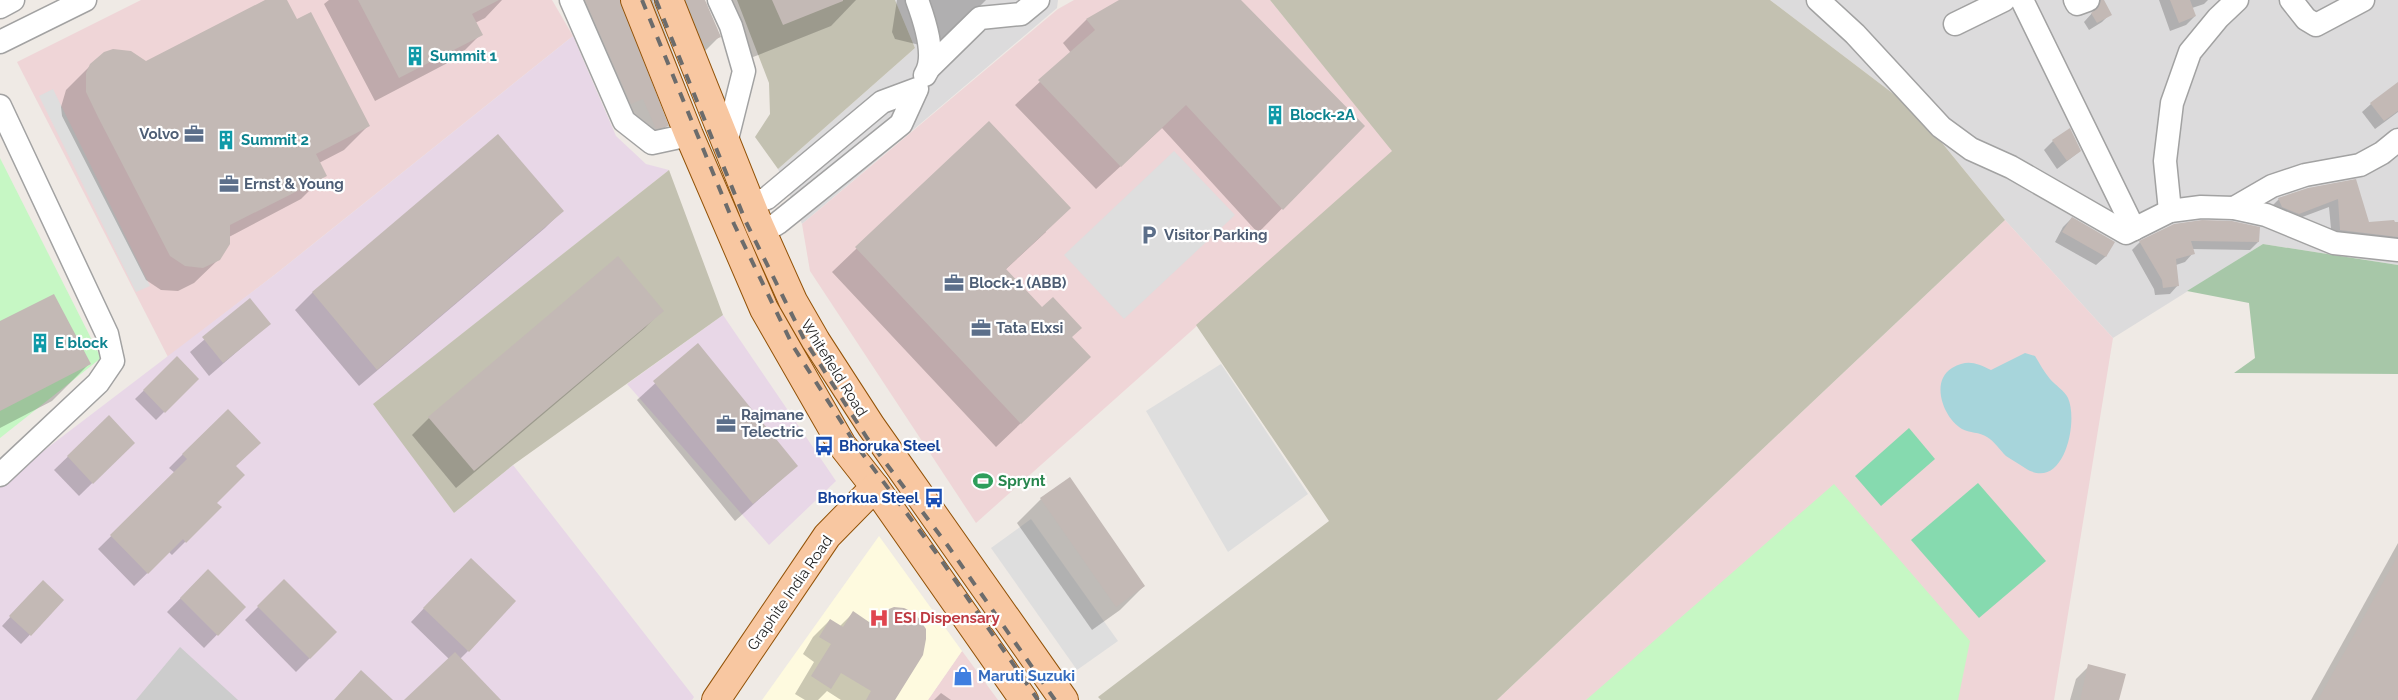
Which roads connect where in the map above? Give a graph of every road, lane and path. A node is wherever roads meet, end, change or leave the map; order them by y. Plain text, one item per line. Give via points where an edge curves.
1 (85, 0) edge
2 (570, 0) edge
3 (635, 0) edge
4 (669, 0) edge
5 (719, 0) edge
6 (917, 0) edge
7 (1038, 0) edge
8 (1818, 0) edge
9 (2004, 0) edge
10 (2022, 0) edge
11 (2075, 0) edge
12 (2088, 0) edge
13 (2237, 0) edge
14 (2291, 0) edge
15 (2363, 0) edge
16 (1955, 24) dead end
17 (0, 42) edge
18 (930, 68) junction
19 (917, 89) junction
20 (0, 106) edge
21 (689, 134) junction
22 (2398, 140) edge
23 (726, 143) junction
24 (751, 205) junction
25 (2234, 208) junction
26 (2170, 211) junction
27 (2134, 228) junction
28 (762, 233) junction
29 (2398, 250) edge
30 (826, 357) junction
31 (800, 374) junction
32 (0, 475) edge
33 (875, 487) junction
34 (716, 700) edge
35 (1024, 700) edge
36 (1064, 700) edge

1 - 17 street
2 - 21 street via 624,121 652,143
3 - 21 main road, Whitefield Road
4 - 23 main road, Whitefield Road
5 - 23 street via 744,71
6 - 18 street via 926,25
7 - 18 street via 1020,14 980,18
8 - 27 street via 1855,34 1941,127 1971,149 2011,167 2126,233
9 - 16 street
10 - 27 street
11 - 12 street via 2077,4
13 - 26 street via 2190,52 2172,103 2165,161
14 - 15 street via 2306,19 2316,25
18 - 19 street
19 - 24 street via 882,102 768,198
19 - 28 street via 900,124
20 - 32 street via 107,334 113,361 98,383
21 - 31 main road, Whitefield Road via 764,308
22 - 25 street via 2360,165 2305,175 2272,186
23 - 24 main road, Whitefield Road
24 - 28 main road, Whitefield Road
25 - 26 street
25 - 29 street via 2266,216 2334,243
26 - 27 street
28 - 30 main road, Whitefield Road via 793,301
30 - 31 main road
30 - 36 main road, Whitefield Road
31 - 33 main road, Whitefield Road via 842,445
33 - 34 main road, Graphite India Road via 827,536
33 - 35 main road

